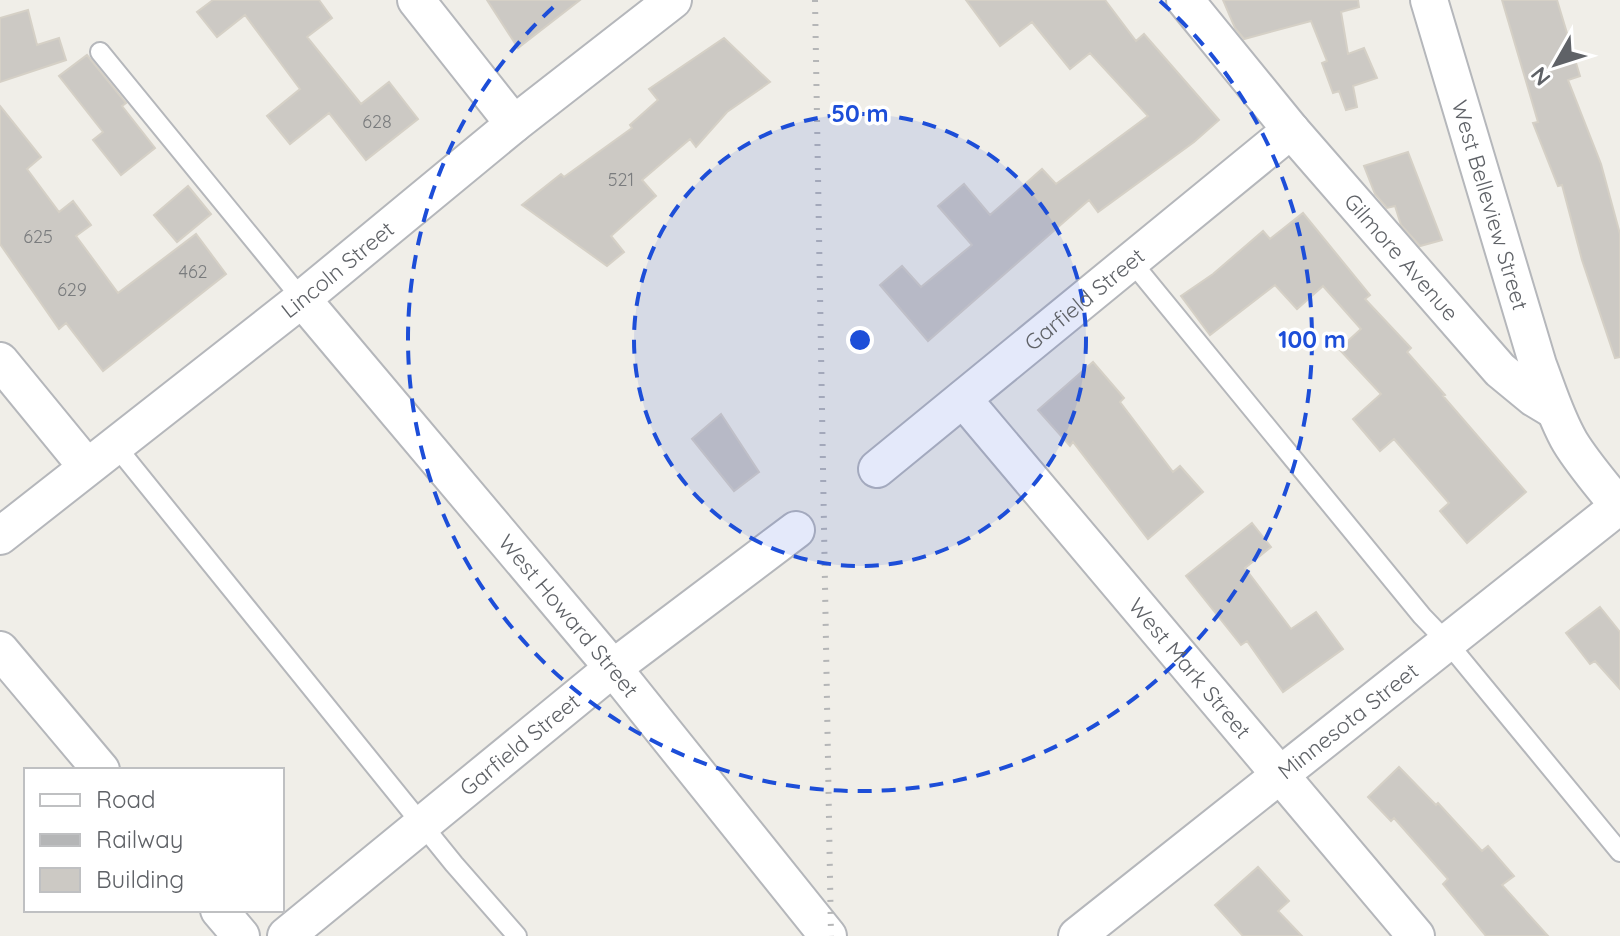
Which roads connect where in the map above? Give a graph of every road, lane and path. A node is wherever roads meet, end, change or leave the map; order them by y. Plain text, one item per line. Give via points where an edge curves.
1 (416, 0) edge
2 (673, 0) edge
3 (1185, 0) edge
4 (1429, 0) edge
5 (100, 52) dead end
6 (514, 124) junction
7 (1291, 130) junction
8 (1131, 261) junction
9 (302, 299) junction
10 (0, 361) edge
11 (963, 399) junction
12 (1554, 410) junction
13 (115, 445) junction
14 (87, 467) junction
15 (877, 469) dead end
16 (1619, 507) edge
17 (796, 530) dead end
18 (0, 536) edge
19 (1447, 642) junction
20 (0, 650) edge
21 (613, 668) junction
22 (99, 768) edge
23 (1280, 774) junction
24 (422, 825) junction
25 (1620, 852) edge
26 (221, 912) edge
27 (1093, 931) edge
28 (241, 936) edge
29 (286, 936) edge
30 (517, 936) edge
31 (828, 936) edge
32 (1416, 936) edge

1 - 6 street
2 - 6 street, Lincoln Street
3 - 7 street, Gilmore Avenue
4 - 12 street, West Belleview Street
5 - 9 lane
6 - 9 street, Lincoln Street
7 - 8 street, Garfield Street
7 - 12 street, Gilmore Avenue via 1500,370
8 - 11 street, Garfield Street
8 - 19 lane
9 - 13 street, Lincoln Street
9 - 21 street, West Howard Street
10 - 14 street
11 - 15 street, Garfield Street
11 - 23 street, West Mark Street
12 - 16 street, Gilmore Avenue
13 - 14 street, Lincoln Street
13 - 24 lane
14 - 18 street, Lincoln Street
16 - 19 street, Minnesota Street
17 - 21 street, Garfield Street
19 - 23 street, Minnesota Street
19 - 25 lane
20 - 22 street
21 - 24 street, Garfield Street
21 - 31 street, West Howard Street
23 - 27 street, Minnesota Street
23 - 32 street, West Mark Street
24 - 29 street, Garfield Street
24 - 30 lane
26 - 28 street

